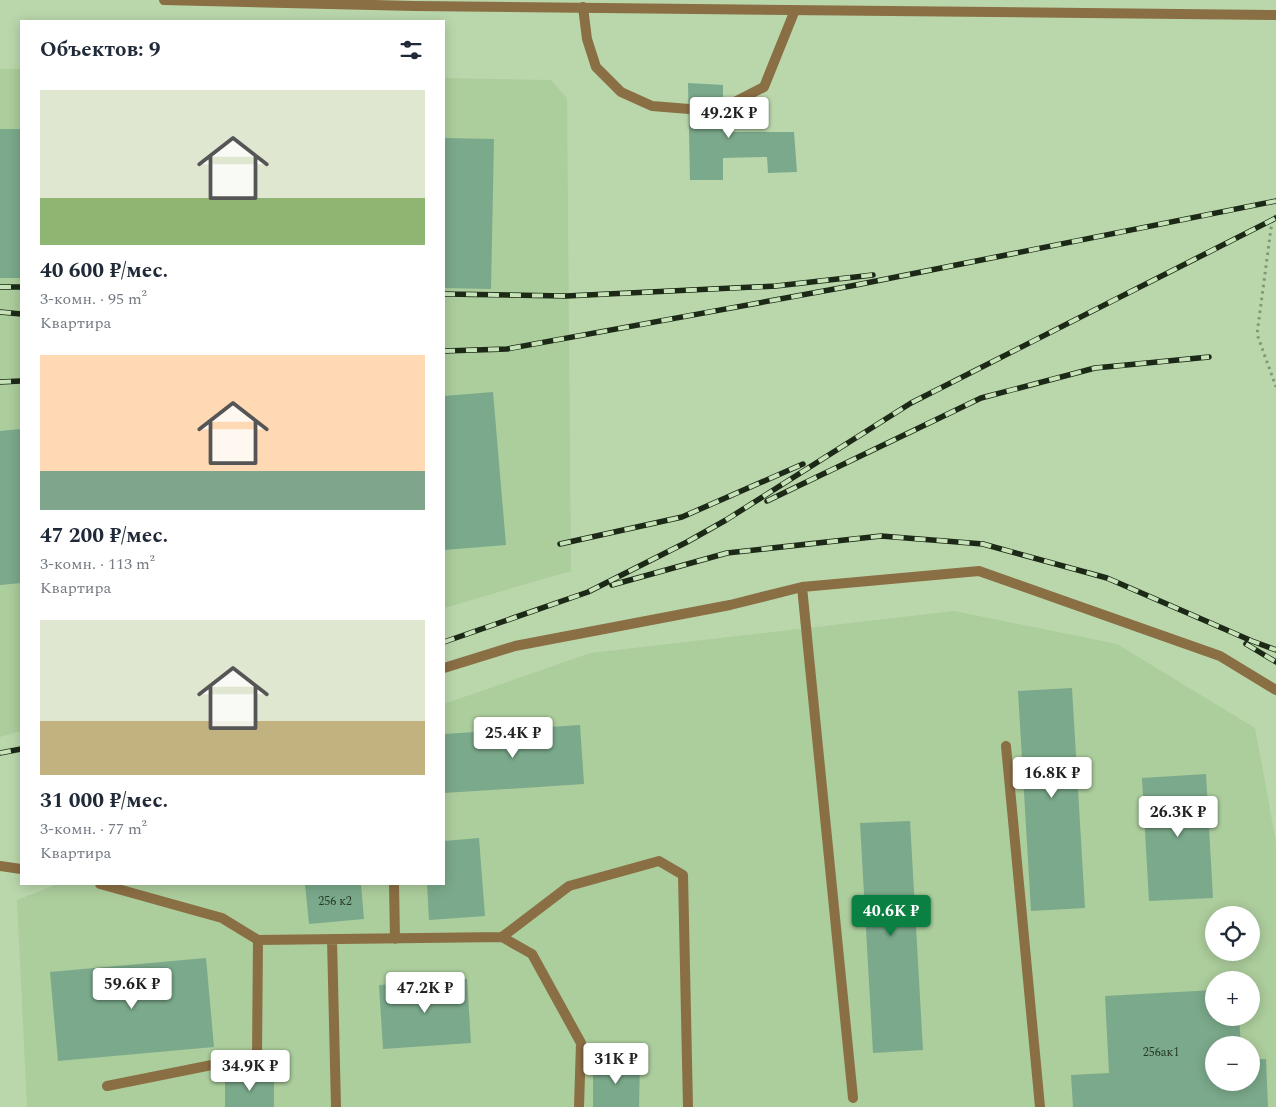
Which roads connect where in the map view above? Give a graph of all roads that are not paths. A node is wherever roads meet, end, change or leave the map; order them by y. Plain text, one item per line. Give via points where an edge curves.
1 (164, 0) edge
2 (415, 3) edge
3 (567, 3) edge
4 (584, 7) junction
5 (795, 10) junction
6 (1276, 15) edge
7 (723, 108) dead end
8 (689, 109) dead end
9 (802, 587) junction
10 (445, 668) edge
11 (1276, 690) edge
12 (1006, 746) dead end
13 (0, 866) edge
14 (20, 869) edge
15 (104, 885) edge
16 (394, 885) edge
17 (502, 937) junction
18 (332, 939) junction
19 (395, 939) junction
20 (258, 940) junction
21 (107, 1086) dead end
22 (853, 1098) dead end
23 (336, 1107) edge
24 (579, 1107) edge
25 (688, 1107) edge
26 (1040, 1107) edge

1 - 2 street
2 - 3 street
3 - 4 street
4 - 5 street
4 - 8 street via 587,39 596,67 621,92 652,106
5 - 6 street
5 - 7 street via 764,87
9 - 10 street via 515,646
9 - 11 street via 979,570 1220,656
9 - 22 street
12 - 26 street
13 - 14 street
15 - 20 street via 222,918
16 - 19 street
17 - 19 street
17 - 24 street via 532,954 581,1042
17 - 25 street via 569,886 659,861 684,875
18 - 19 street
18 - 20 street
18 - 23 street
20 - 21 street via 257,1056

